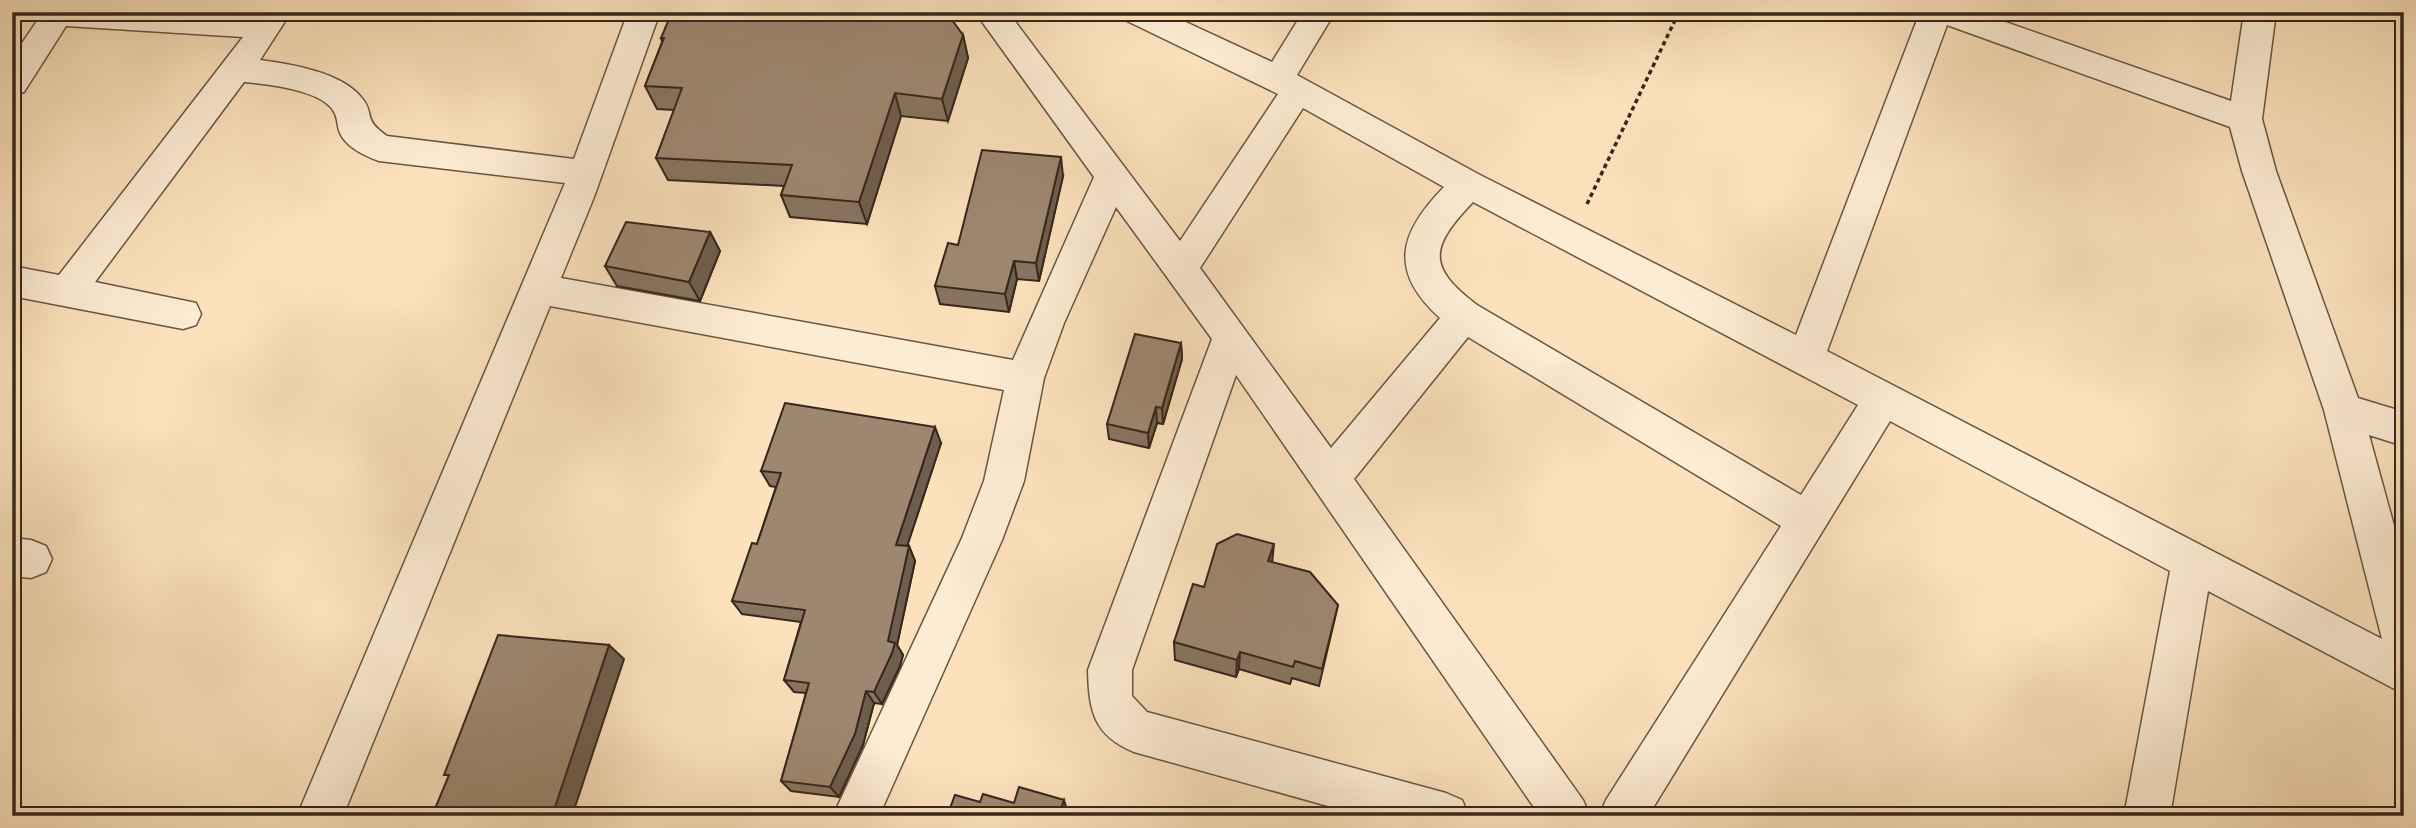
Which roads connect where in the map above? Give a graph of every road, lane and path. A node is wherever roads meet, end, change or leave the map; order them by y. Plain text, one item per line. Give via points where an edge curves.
1 (644, 12) edge
2 (991, 12) edge
3 (1136, 12) edge
4 (1319, 12) edge
5 (1679, 12) edge
6 (1936, 12) edge
7 (1943, 12) edge
8 (2260, 12) edge
9 (59, 13) edge
10 (271, 20) edge
11 (236, 69) junction
12 (12, 84) edge
13 (1288, 84) junction
14 (2245, 119) junction
15 (586, 173) junction
16 (1111, 178) junction
17 (1468, 184) junction
18 (1573, 236) junction
19 (1181, 268) junction
20 (12, 281) edge
21 (539, 289) junction
22 (68, 290) junction
23 (183, 314) dead end
24 (1464, 316) junction
25 (1231, 337) junction
26 (1806, 358) junction
27 (1025, 377) junction
28 (1883, 399) junction
29 (2343, 410) junction
30 (2404, 429) edge
31 (1330, 479) junction
32 (1808, 521) junction
33 (2192, 562) junction
34 (2404, 641) edge
35 (2404, 673) edge
36 (320, 816) edge
37 (856, 816) edge
38 (1446, 816) edge
39 (1567, 816) edge
40 (1622, 816) edge
41 (2147, 816) edge

1 - 15 street
2 - 16 street
3 - 13 street
4 - 13 street
5 - 18 path
6 - 26 street
7 - 14 street
8 - 14 street
9 - 10 street
9 - 12 street
10 - 11 street
11 - 15 street via 293,76 327,89 349,104 356,132 379,148
11 - 22 street
13 - 17 street
13 - 19 street
14 - 29 street
15 - 21 street
16 - 19 street
16 - 27 street
17 - 18 street
17 - 24 street via 1425,236 1422,254 1431,287
18 - 26 street
19 - 25 street
20 - 22 street
21 - 27 street
21 - 36 street
22 - 23 street
24 - 31 street
24 - 32 street
25 - 31 street
25 - 38 street via 1110,670 1111,705 1134,730
26 - 28 street
27 - 37 street via 1007,471 982,540
28 - 32 street
28 - 33 street
29 - 30 street
29 - 34 street
31 - 39 street
32 - 40 street
33 - 35 street
33 - 41 street

